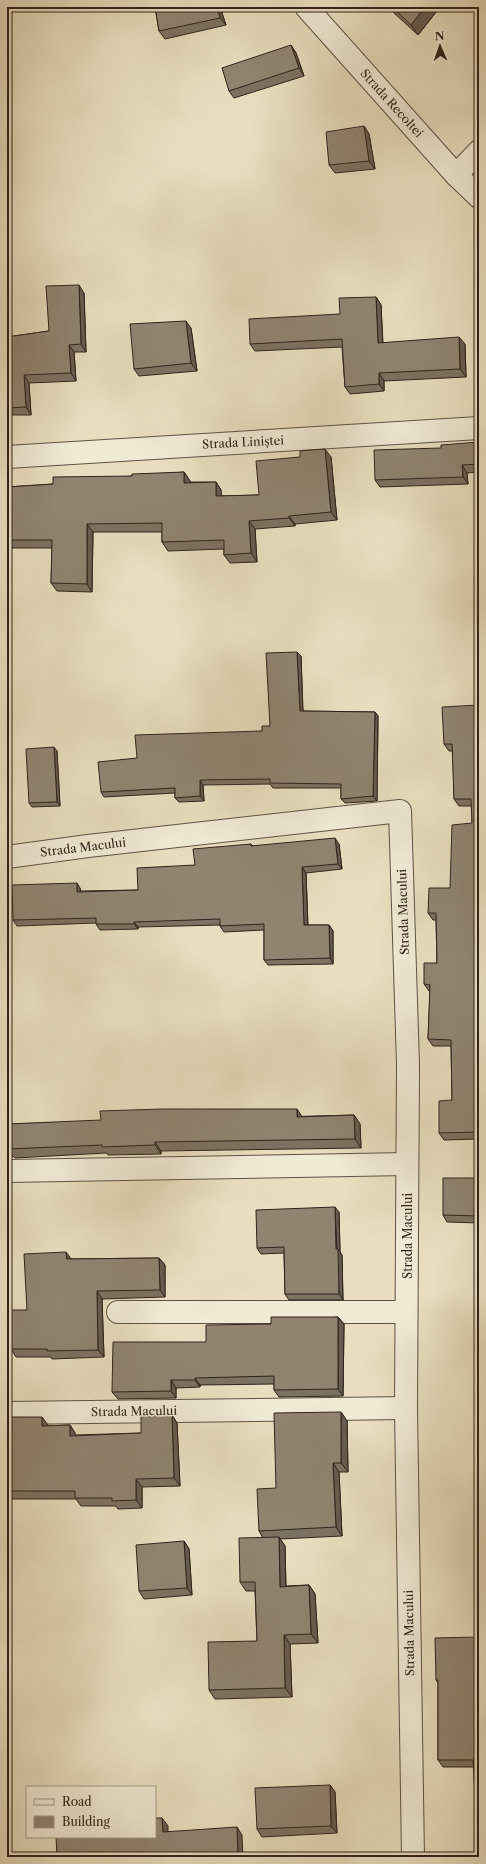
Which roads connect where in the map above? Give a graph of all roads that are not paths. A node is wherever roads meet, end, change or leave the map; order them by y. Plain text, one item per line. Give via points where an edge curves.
1 (306, 7) edge
2 (479, 151) edge
3 (456, 175) junction
4 (479, 197) edge
5 (479, 428) edge
6 (7, 456) edge
7 (7, 857) edge
8 (407, 1164) junction
9 (7, 1171) edge
10 (118, 1312) dead end
11 (406, 1312) junction
12 (406, 1408) junction
13 (7, 1413) edge
14 (413, 1857) edge

1 - 3 street, Strada Recoltei
2 - 3 street
3 - 4 street, Strada Recoltei
5 - 6 street, Strada Liniștei
7 - 8 street, Strada Macului via 400,812 408,1065
8 - 9 street
8 - 11 street, Strada Macului
10 - 11 street
11 - 12 street, Strada Macului
12 - 13 street, Strada Macului
12 - 14 street, Strada Macului

